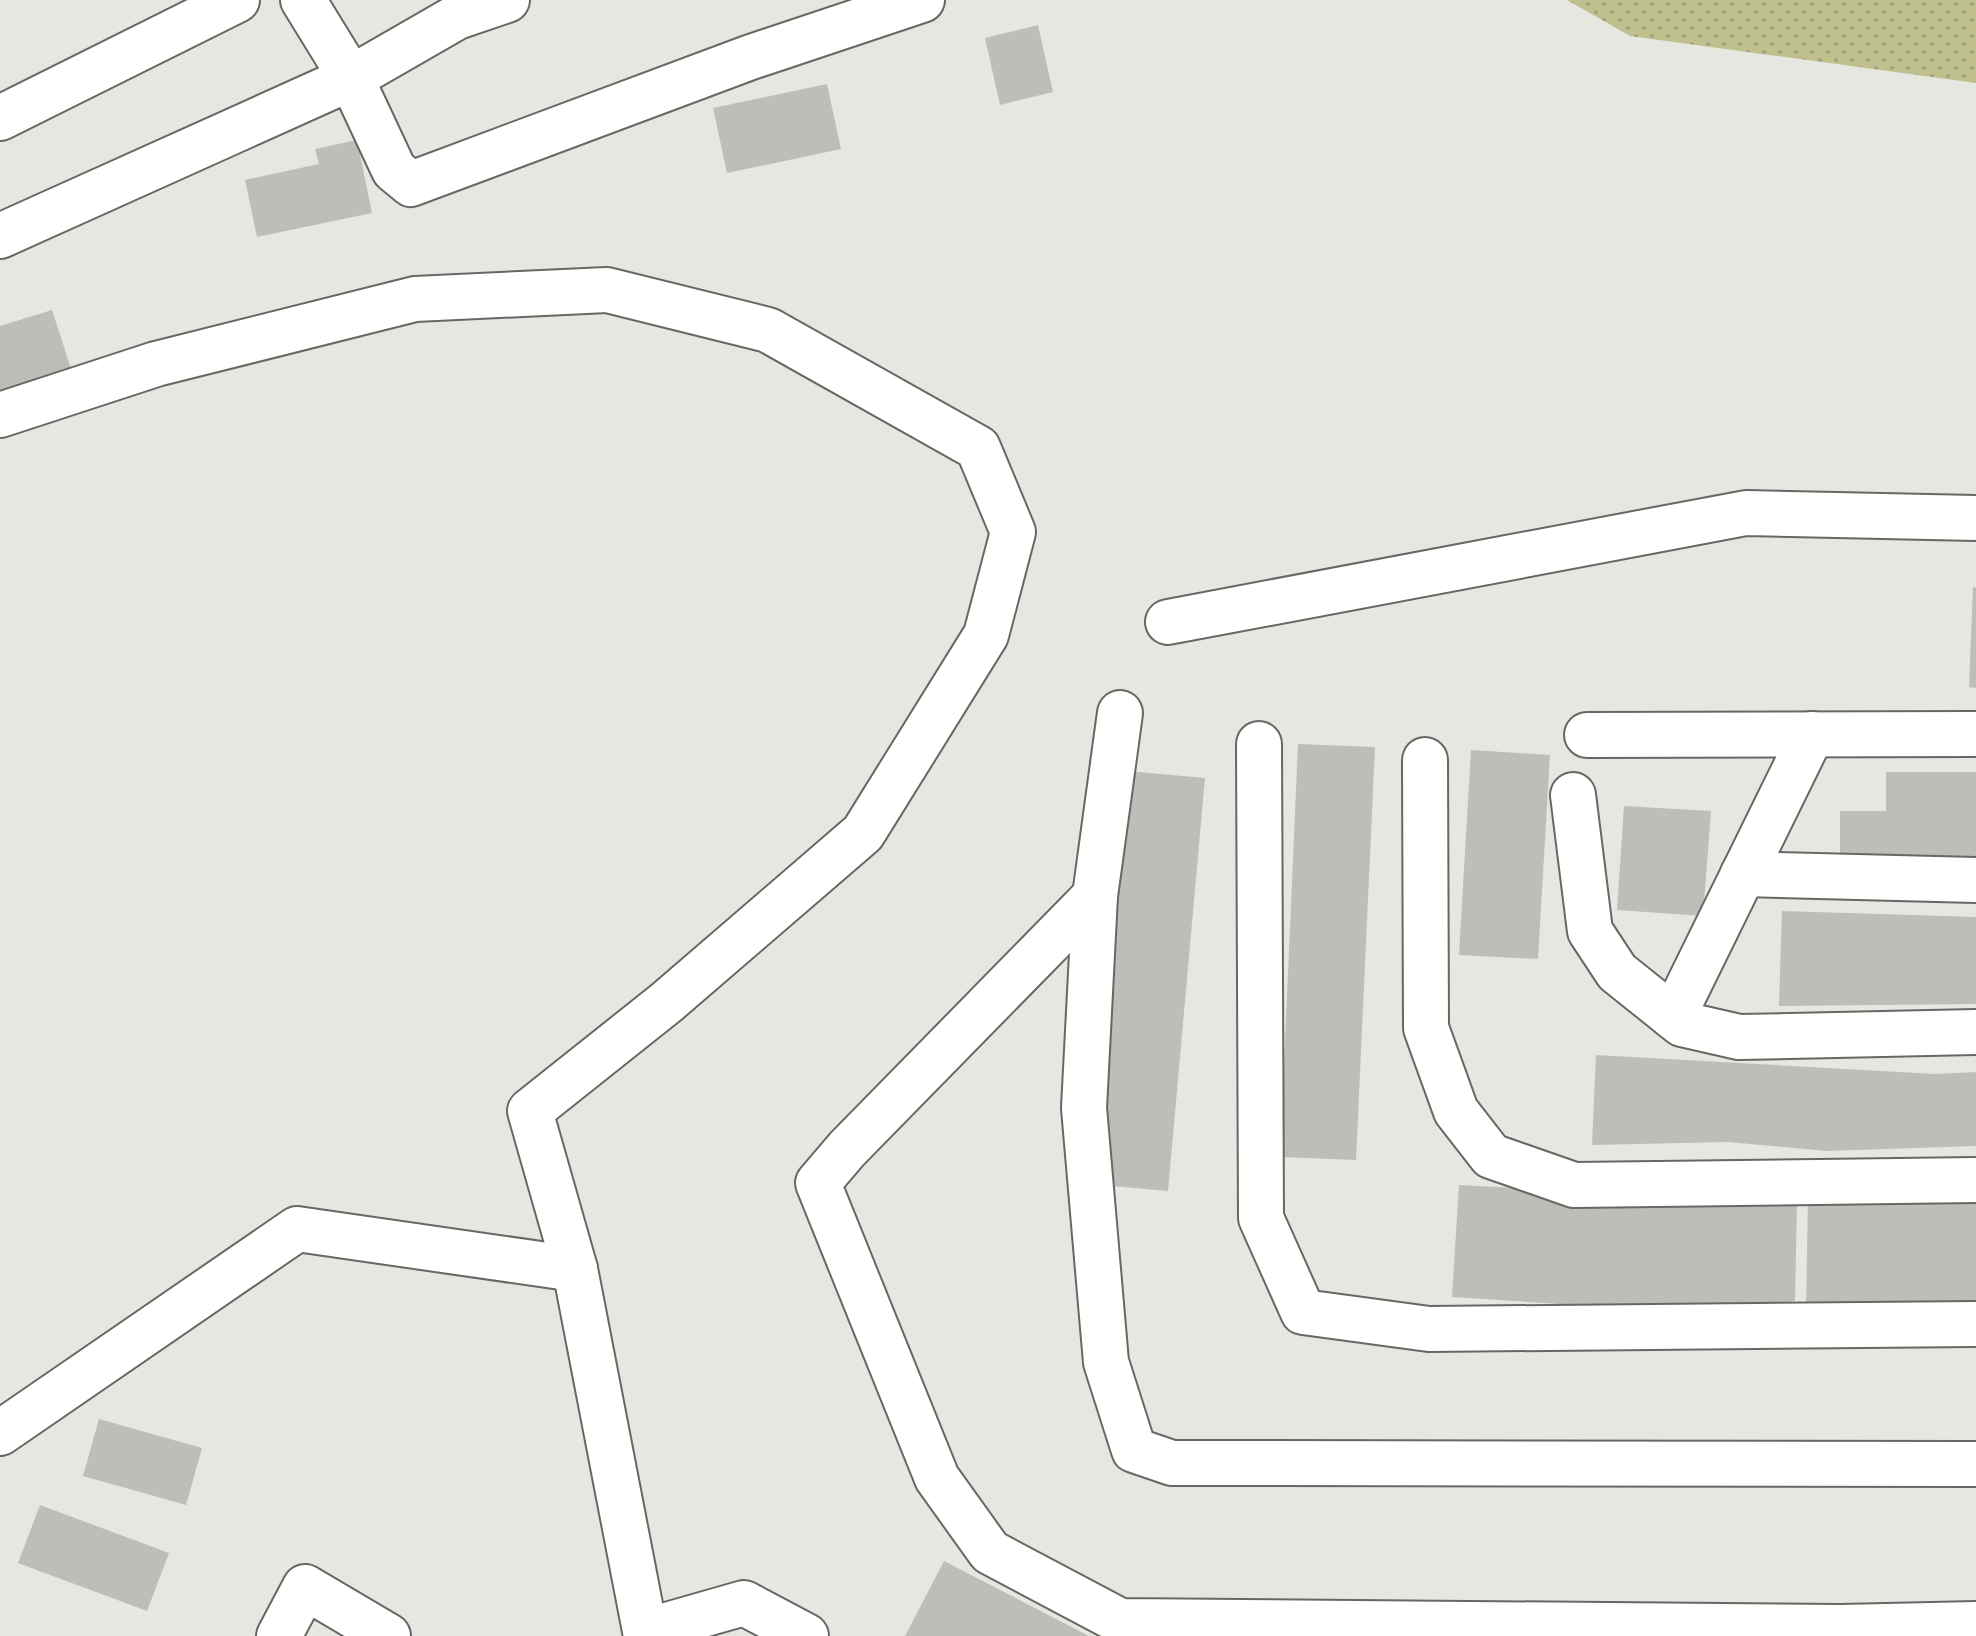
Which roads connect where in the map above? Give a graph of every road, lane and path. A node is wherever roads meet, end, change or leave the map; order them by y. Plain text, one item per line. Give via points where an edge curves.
1 (237, 0) edge
2 (303, 0) edge
3 (507, 0) edge
4 (922, 0) edge
5 (351, 78) junction
6 (0, 118) edge
7 (0, 236) edge
8 (0, 415) edge
9 (1976, 518) edge
10 (1168, 622) dead end
11 (1120, 713) dead end
12 (1812, 734) junction
13 (1976, 734) edge
14 (1587, 735) dead end
15 (1259, 744) dead end
16 (1425, 760) dead end
17 (1573, 795) dead end
18 (1743, 874) junction
19 (1976, 880) edge
20 (1095, 896) junction
21 (1673, 1017) junction
22 (1976, 1032) edge
23 (1976, 1180) edge
24 (575, 1269) junction
25 (1976, 1324) edge
26 (0, 1433) edge
27 (1976, 1464) edge
28 (1976, 1624) edge
29 (1838, 1632) edge
30 (646, 1633) edge
31 (279, 1636) edge
32 (388, 1636) edge
33 (806, 1636) edge

1 - 6 street
2 - 5 street
3 - 5 street via 457,17
4 - 5 street via 751,57 411,184 394,170
5 - 7 street
8 - 24 street via 156,364 415,299 607,290 768,330 978,448 1013,532 986,635 863,833 667,1002 530,1111
9 - 10 street via 1746,513
11 - 20 street
12 - 13 street
12 - 14 street
12 - 18 street
15 - 25 street via 1261,1218 1303,1312 1429,1329
16 - 23 street via 1426,1028 1456,1111 1491,1156 1574,1185
17 - 21 street via 1590,931 1617,972
18 - 19 street
18 - 21 street
20 - 27 street via 1084,1108 1106,1362 1134,1450 1172,1463
20 - 29 street via 818,1183 937,1478 990,1552 1120,1621
21 - 22 street via 1682,1024 1739,1037
24 - 26 street via 297,1229
24 - 30 street
28 - 29 street
30 - 33 street via 744,1603
31 - 32 street via 305,1587

